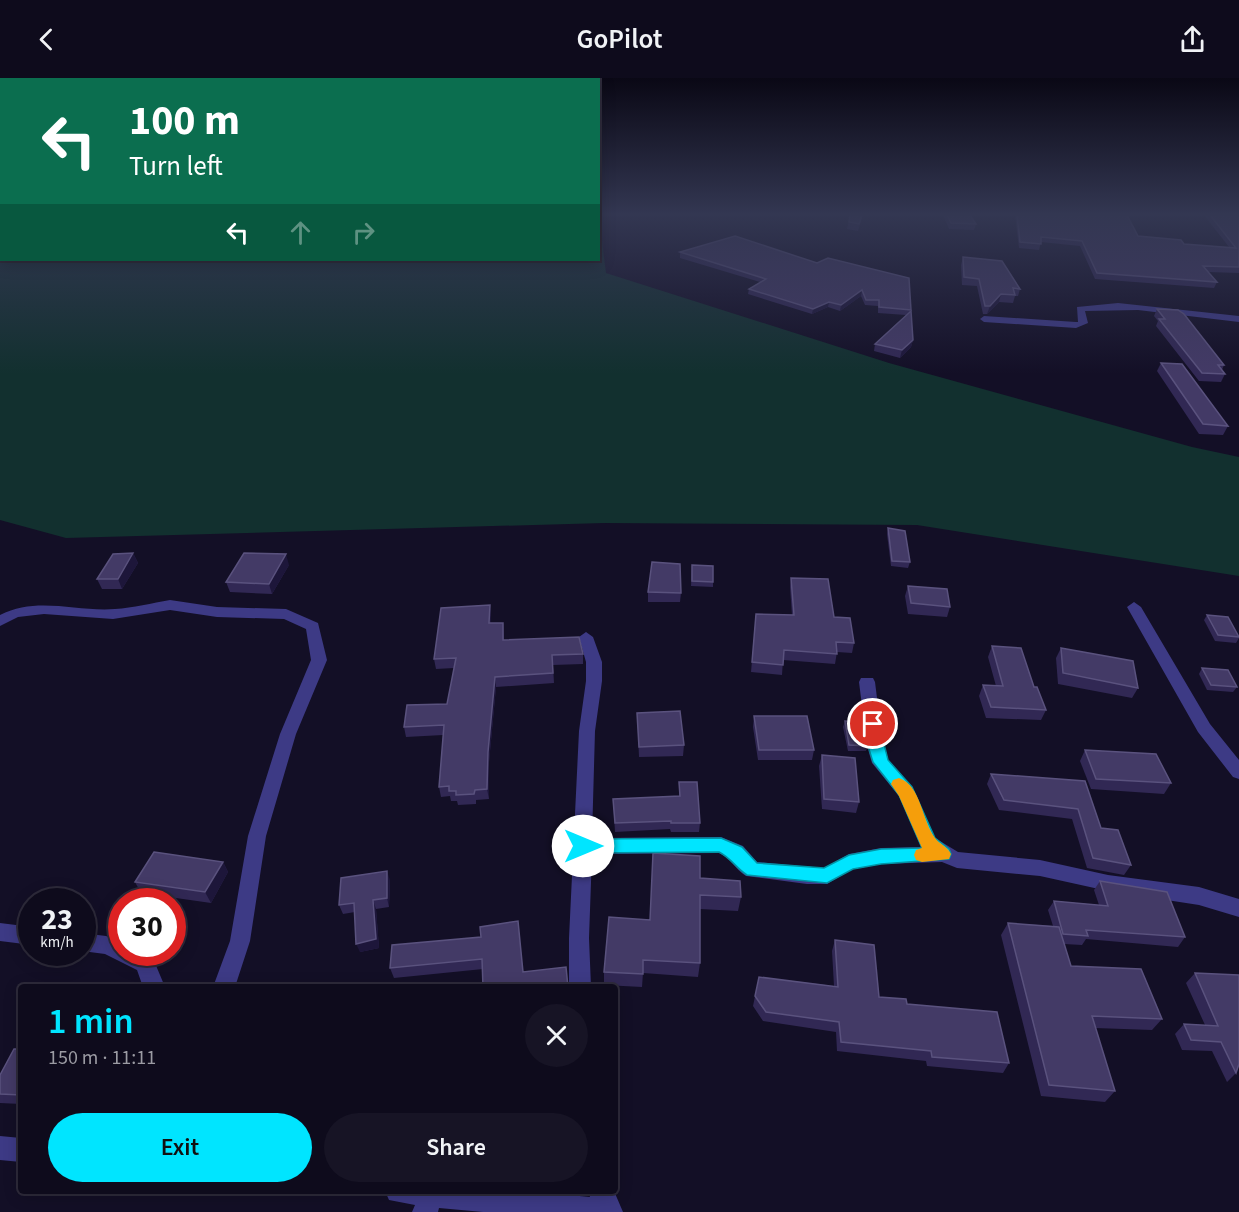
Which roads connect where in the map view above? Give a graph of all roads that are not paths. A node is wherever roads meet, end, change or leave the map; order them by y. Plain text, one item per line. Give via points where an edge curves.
1 (984, 319) dead end
2 (1239, 319) edge
3 (1134, 607) dead end
4 (0, 621) edge
5 (586, 637) dead end
6 (867, 682) dead end
7 (1239, 772) edge
8 (583, 846) junction
9 (943, 854) junction
10 (1239, 908) edge
11 (0, 932) edge
12 (18, 934) edge
13 (146, 966) edge
14 (153, 984) edge
15 (225, 984) edge
16 (580, 984) edge
17 (0, 1148) edge
18 (18, 1150) edge
19 (405, 1194) edge
20 (602, 1194) edge
21 (428, 1204) edge
22 (609, 1212) edge

1 - 2 street via 1076,325 1083,323 1080,309 1092,306
3 - 7 street via 1204,728
4 - 15 street via 15,613 44,609 113,614 170,605 217,612 286,614 313,626 319,660 288,734 257,837 240,941
5 - 8 street via 594,662 594,681 587,731
6 - 9 street via 875,746 881,762 906,792 928,843
8 - 9 street via 721,845 736,852 753,870 807,876 827,876 849,862 881,856
8 - 16 street
9 - 10 street via 957,860 1040,868 1108,884 1199,896
11 - 12 street
13 - 14 street
17 - 18 street
19 - 21 street
20 - 22 street
21 - 22 street

